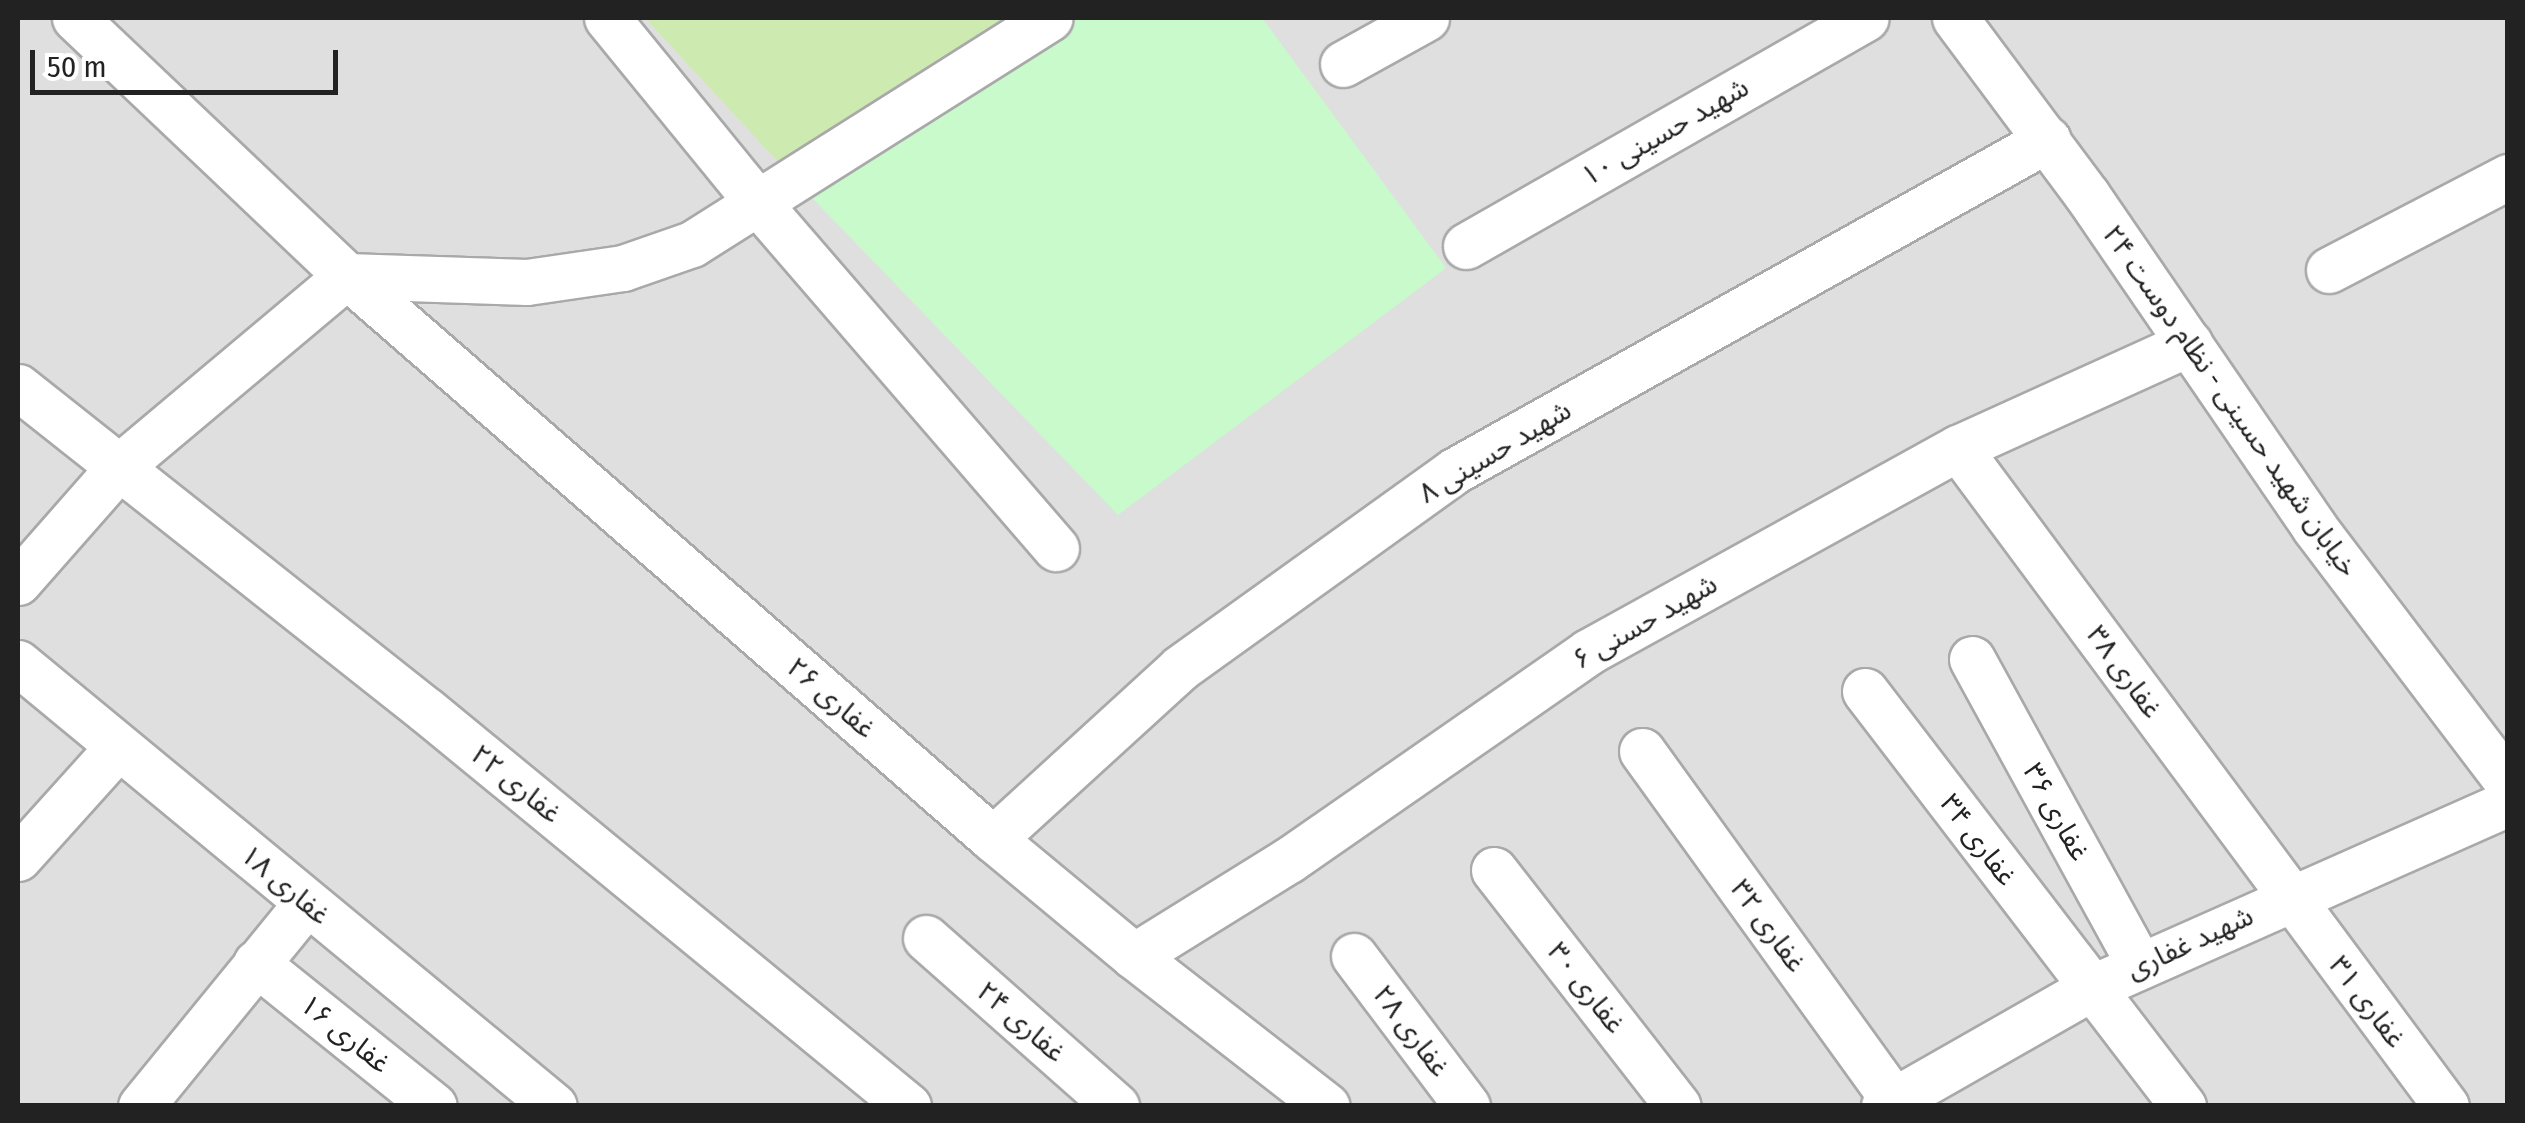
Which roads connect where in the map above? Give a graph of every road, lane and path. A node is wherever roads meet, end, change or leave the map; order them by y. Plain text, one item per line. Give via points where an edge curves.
1 (75, 18) edge
2 (607, 18) edge
3 (1049, 18) edge
4 (1426, 18) edge
5 (1865, 18) edge
6 (1955, 18) edge
7 (1343, 64) dead end
8 (2048, 139) junction
9 (2508, 176) edge
10 (758, 203) junction
11 (1466, 246) dead end
12 (2329, 270) dead end
13 (347, 276) junction
14 (2188, 343) junction
15 (18, 387) edge
16 (1958, 448) junction
17 (119, 467) junction
18 (1056, 548) dead end
19 (18, 582) edge
20 (1972, 659) dead end
21 (18, 663) edge
22 (1865, 691) dead end
23 (118, 747) junction
24 (1642, 751) dead end
25 (2508, 783) edge
26 (2508, 803) edge
27 (993, 839) junction
28 (18, 858) edge
29 (1494, 870) dead end
30 (2290, 897) junction
31 (306, 904) junction
32 (926, 938) dead end
33 (1134, 956) junction
34 (1354, 956) dead end
35 (256, 963) junction
36 (2140, 966) junction
37 (2092, 988) junction
38 (1892, 1104) edge
39 (141, 1106) edge
40 (434, 1106) edge
41 (554, 1106) edge
42 (908, 1106) edge
43 (1116, 1106) edge
44 (1327, 1106) edge
45 (1467, 1106) edge
46 (1678, 1106) edge
47 (2183, 1106) edge
48 (2446, 1106) edge

1 - 13 street, غفاری ۲۶
2 - 10 street
3 - 10 street
4 - 7 street
5 - 11 street, شهید حسینی ۱۰
6 - 8 street, خیابان شهید حسینی - نظام دوست ۲۴
8 - 14 street, خیابان شهید حسینی - نظام دوست ۲۴
8 - 27 street, شهید حسینی ۸ via 1454,471 1180,668
9 - 12 street
10 - 13 street via 692,244 622,268 527,282
10 - 18 street
13 - 17 street
13 - 27 street, غفاری ۲۶
14 - 16 street, شهید حسنی ۶
14 - 25 street, خیابان شهید حسینی - نظام دوست ۲۴ via 2314,527
15 - 17 street, غفاری ۲۲
16 - 30 street, غفاری ۳۸
16 - 33 street, شهید حسنی ۶ via 1588,652 1289,860
17 - 19 street
17 - 42 street, غفاری ۲۲
20 - 36 street, غفاری ۳۶
21 - 23 street, غفاری ۱۸
22 - 37 street, غفاری ۳۴
23 - 28 street
23 - 31 street, غفاری ۱۸
24 - 38 street, غفاری ۳۲
26 - 30 street, شهید غفاری
27 - 33 street, غفاری ۲۶
29 - 46 street, غفاری ۳۰
30 - 36 street, شهید غفاری
30 - 48 street, غفاری ۳۱
31 - 35 street
31 - 41 street, غفاری ۱۸
32 - 43 street, غفاری ۲۴
33 - 44 street, غفاری ۲۶
34 - 45 street, غفاری ۲۸
35 - 39 street
35 - 40 street, غفاری ۱۶
36 - 37 street, شهید غفاری
37 - 38 street, شهید غفاری
37 - 47 street, غفاری ۳۴

